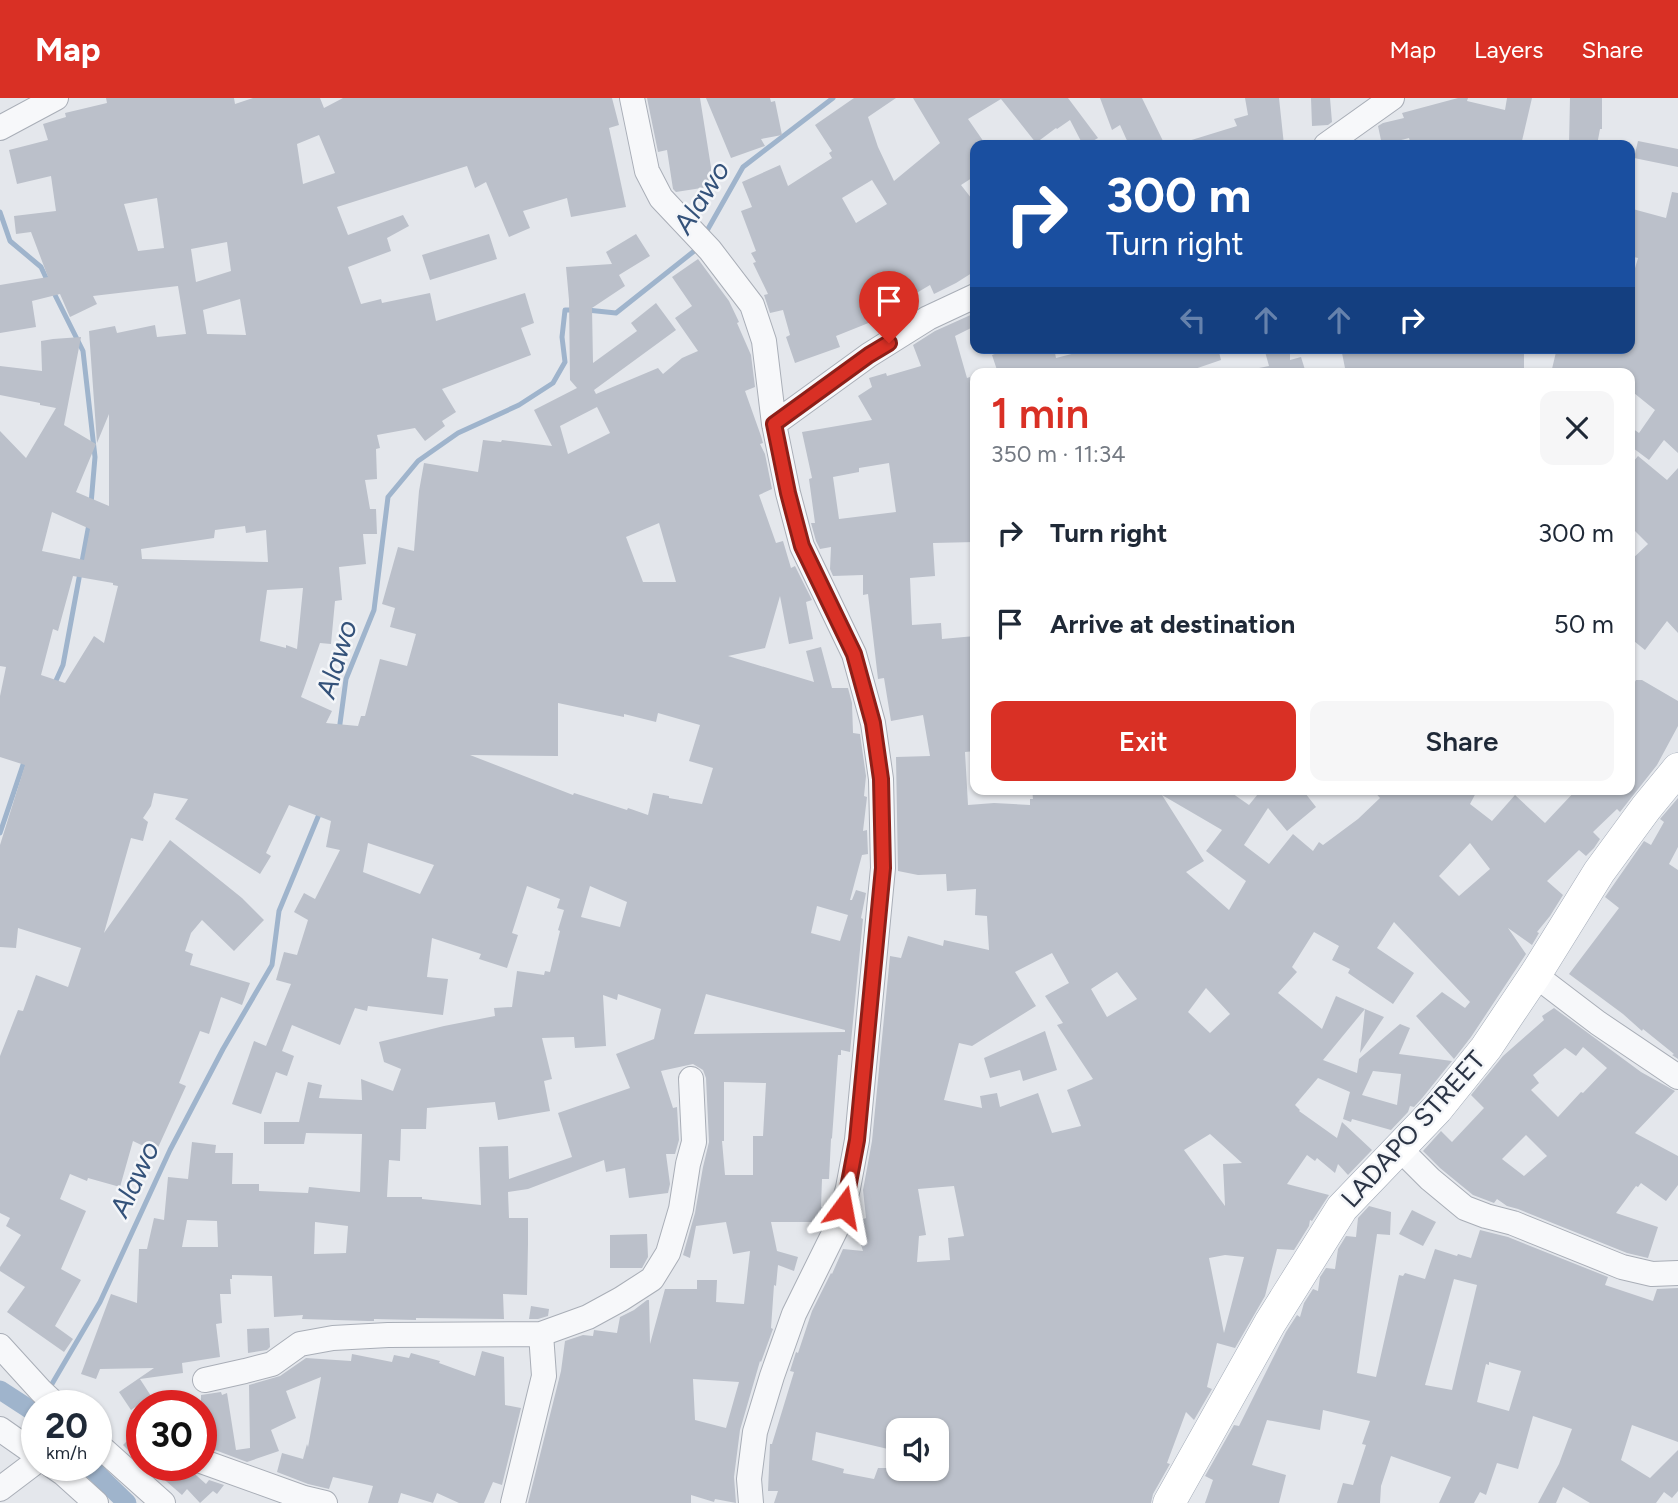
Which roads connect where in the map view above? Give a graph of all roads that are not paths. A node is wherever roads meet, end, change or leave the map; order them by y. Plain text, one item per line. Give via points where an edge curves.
1 (56, 98) edge
2 (632, 98) edge
3 (1392, 98) edge
4 (0, 128) edge
5 (1333, 140) edge
6 (970, 298) edge
7 (774, 424) junction
8 (1678, 769) edge
9 (1535, 975) junction
10 (1678, 1077) edge
11 (691, 1079) dead end
12 (1399, 1148) junction
13 (1678, 1273) edge
14 (541, 1334) junction
15 (0, 1346) edge
16 (205, 1380) dead end
17 (41, 1390) edge
18 (0, 1429) edge
19 (21, 1444) edge
20 (217, 1467) edge
21 (21, 1473) edge
22 (72, 1481) edge
23 (146, 1481) edge
24 (0, 1489) edge
25 (96, 1503) edge
26 (163, 1503) edge
27 (325, 1503) edge
28 (513, 1503) edge
29 (751, 1503) edge
30 (1169, 1503) edge

1 - 4 street
2 - 7 street via 648,171 661,198 710,250 752,306 764,341
3 - 5 street
6 - 7 street via 869,355
7 - 29 street via 802,546 854,654 873,723 881,779 883,868 848,1188 838,1225 794,1314 772,1376 755,1432
8 - 9 main road, LADAPO STREET via 1599,872
9 - 10 street
9 - 12 main road, LADAPO STREET via 1486,1048 1437,1110
11 - 14 street via 694,1142 668,1253 652,1279 642,1286 589,1317
12 - 13 street via 1465,1208 1622,1267 1652,1274
12 - 30 main road, LADAPO STREET via 1342,1208 1270,1323
14 - 16 street via 333,1338 300,1344 272,1364
14 - 28 street via 544,1376
15 - 17 street
18 - 19 street
20 - 27 street
21 - 24 street
22 - 25 street
23 - 26 street

